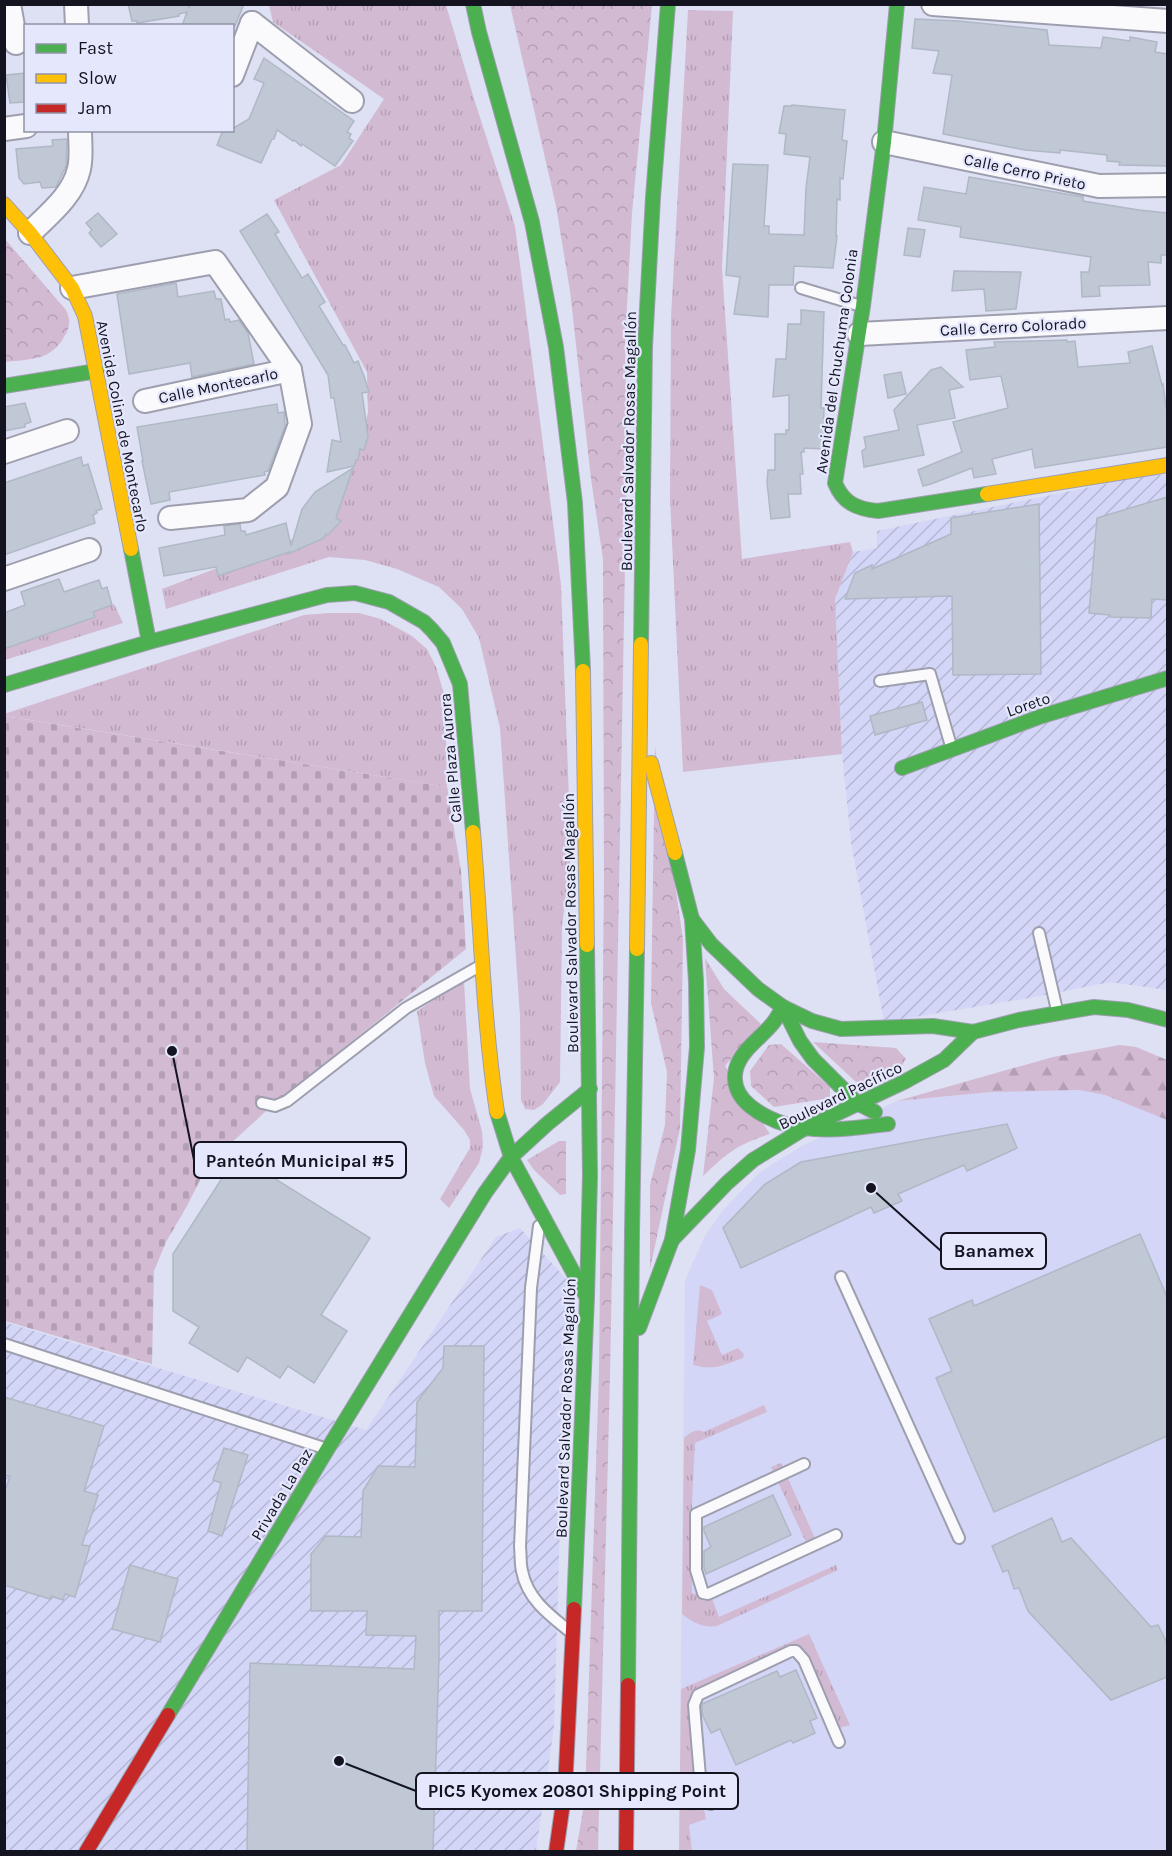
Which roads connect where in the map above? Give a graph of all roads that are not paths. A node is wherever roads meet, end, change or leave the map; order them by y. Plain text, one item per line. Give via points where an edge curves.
1 (76, 4) edge
2 (464, 4) edge
3 (473, 4) edge
4 (668, 4) edge
5 (897, 4) edge
6 (933, 4) edge
7 (8, 10) edge
8 (250, 14) edge
9 (1167, 21) edge
10 (77, 24) edge
11 (479, 32) junction
12 (15, 43) dead end
13 (234, 68) edge
14 (352, 101) dead end
15 (24, 126) edge
16 (4, 129) edge
17 (80, 132) edge
18 (884, 142) junction
19 (1167, 185) edge
20 (4, 204) edge
21 (30, 233) junction
22 (72, 288) junction
23 (801, 288) dead end
24 (863, 306) junction
25 (1167, 318) edge
26 (859, 334) junction
27 (290, 370) junction
28 (97, 371) junction
29 (4, 386) edge
30 (145, 401) dead end
31 (67, 431) dead end
32 (4, 452) edge
33 (1167, 465) edge
34 (170, 518) dead end
35 (89, 550) dead end
36 (4, 579) edge
37 (148, 642) junction
38 (1167, 678) edge
39 (880, 681) dead end
40 (4, 685) edge
41 (641, 723) junction
42 (951, 750) junction
43 (902, 768) dead end
44 (692, 919) junction
45 (1039, 933) dead end
46 (481, 966) junction
47 (783, 1007) junction
48 (1058, 1013) junction
49 (1167, 1020) edge
50 (973, 1032) junction
51 (590, 1089) junction
52 (262, 1103) dead end
53 (857, 1103) junction
54 (802, 1130) junction
55 (511, 1157) junction
56 (540, 1210) junction
57 (672, 1240) junction
58 (842, 1277) dead end
59 (587, 1297) junction
60 (4, 1344) edge
61 (631, 1350) junction
62 (327, 1450) junction
63 (804, 1464) dead end
64 (836, 1536) dead end
65 (958, 1538) dead end
66 (573, 1634) junction
67 (840, 1742) dead end
68 (711, 1804) dead end
69 (86, 1851) edge
70 (556, 1851) edge
71 (626, 1851) edge

1 - 10 street
2 - 11 main road
3 - 11 main road, Boulevard Salvador Rosas Magallón
4 - 41 main road, Boulevard Salvador Rosas Magallón via 645,346
5 - 18 main road, Avenida del Chuchuma Colonia
6 - 9 street
7 - 12 street
8 - 13 street
8 - 14 street
11 - 51 main road, Boulevard Salvador Rosas Magallón via 532,222 556,347 575,503 583,647
15 - 16 street
17 - 21 street via 79,168 73,186
18 - 19 street, Calle Cerro Prieto via 1099,186
18 - 24 main road, Avenida del Chuchuma Colonia
20 - 21 main road, Avenida Colina de Montecarlo
21 - 22 main road, Avenida Colina de Montecarlo
22 - 27 street, Calle Montecarlo via 215,262
22 - 28 main road, Avenida Colina de Montecarlo via 85,316
23 - 24 lane
24 - 26 main road, Avenida del Chuchuma Colonia
25 - 26 street, Calle Cerro Colorado
26 - 33 main road, Avenida del Chuchuma Colonia via 834,483 852,506 879,511
27 - 30 street, Calle Montecarlo
27 - 34 street, Calle Montecarlo via 300,424 277,487 248,510
28 - 29 main road
28 - 37 main road, Avenida Colina de Montecarlo
31 - 32 street
35 - 36 street
37 - 40 main road, Calle Plaza Aurora
37 - 46 main road, Calle Plaza Aurora via 327,595 355,593 397,605 438,635 460,684
38 - 42 main road, Loreto via 1042,716
39 - 42 lane via 930,674
41 - 44 main road
41 - 61 main road, Boulevard Salvador Rosas Magallón
42 - 43 main road, Loreto
44 - 47 main road, Boulevard Pacífico via 734,967
44 - 57 main road via 697,1047 688,1150
45 - 48 lane
46 - 52 lane via 406,1008 287,1101 275,1106
46 - 55 main road, Calle Plaza Aurora via 498,1117
47 - 50 main road, Boulevard Pacífico via 841,1029 933,1026
47 - 53 main road via 813,1059
47 - 54 main road via 745,1052 734,1081 739,1096 755,1112
48 - 49 main road, Boulevard Pacífico via 1094,1007 1128,1010
48 - 50 main road, Boulevard Pacífico
50 - 53 main road, Boulevard Pacífico via 944,1060
51 - 55 main road, Privada La Paz
51 - 59 main road, Boulevard Salvador Rosas Magallón
53 - 54 main road, Boulevard Pacífico
53 - 54 main road via 888,1124
54 - 57 main road, Boulevard Pacífico via 753,1160
55 - 56 main road, Calle Plaza Aurora
55 - 62 main road, Privada La Paz via 484,1193
56 - 59 main road, Calle Plaza Aurora
56 - 66 lane via 531,1300 522,1572 531,1595 544,1611
57 - 61 main road
58 - 65 lane
59 - 66 main road, Boulevard Salvador Rosas Magallón
60 - 62 lane
61 - 71 main road, Boulevard Salvador Rosas Magallón
62 - 69 main road, Privada La Paz
63 - 64 lane via 696,1514 696,1570 703,1593
66 - 70 main road, Boulevard Salvador Rosas Magallón via 565,1789
67 - 68 lane via 804,1660 796,1651 698,1695 694,1705 700,1777

